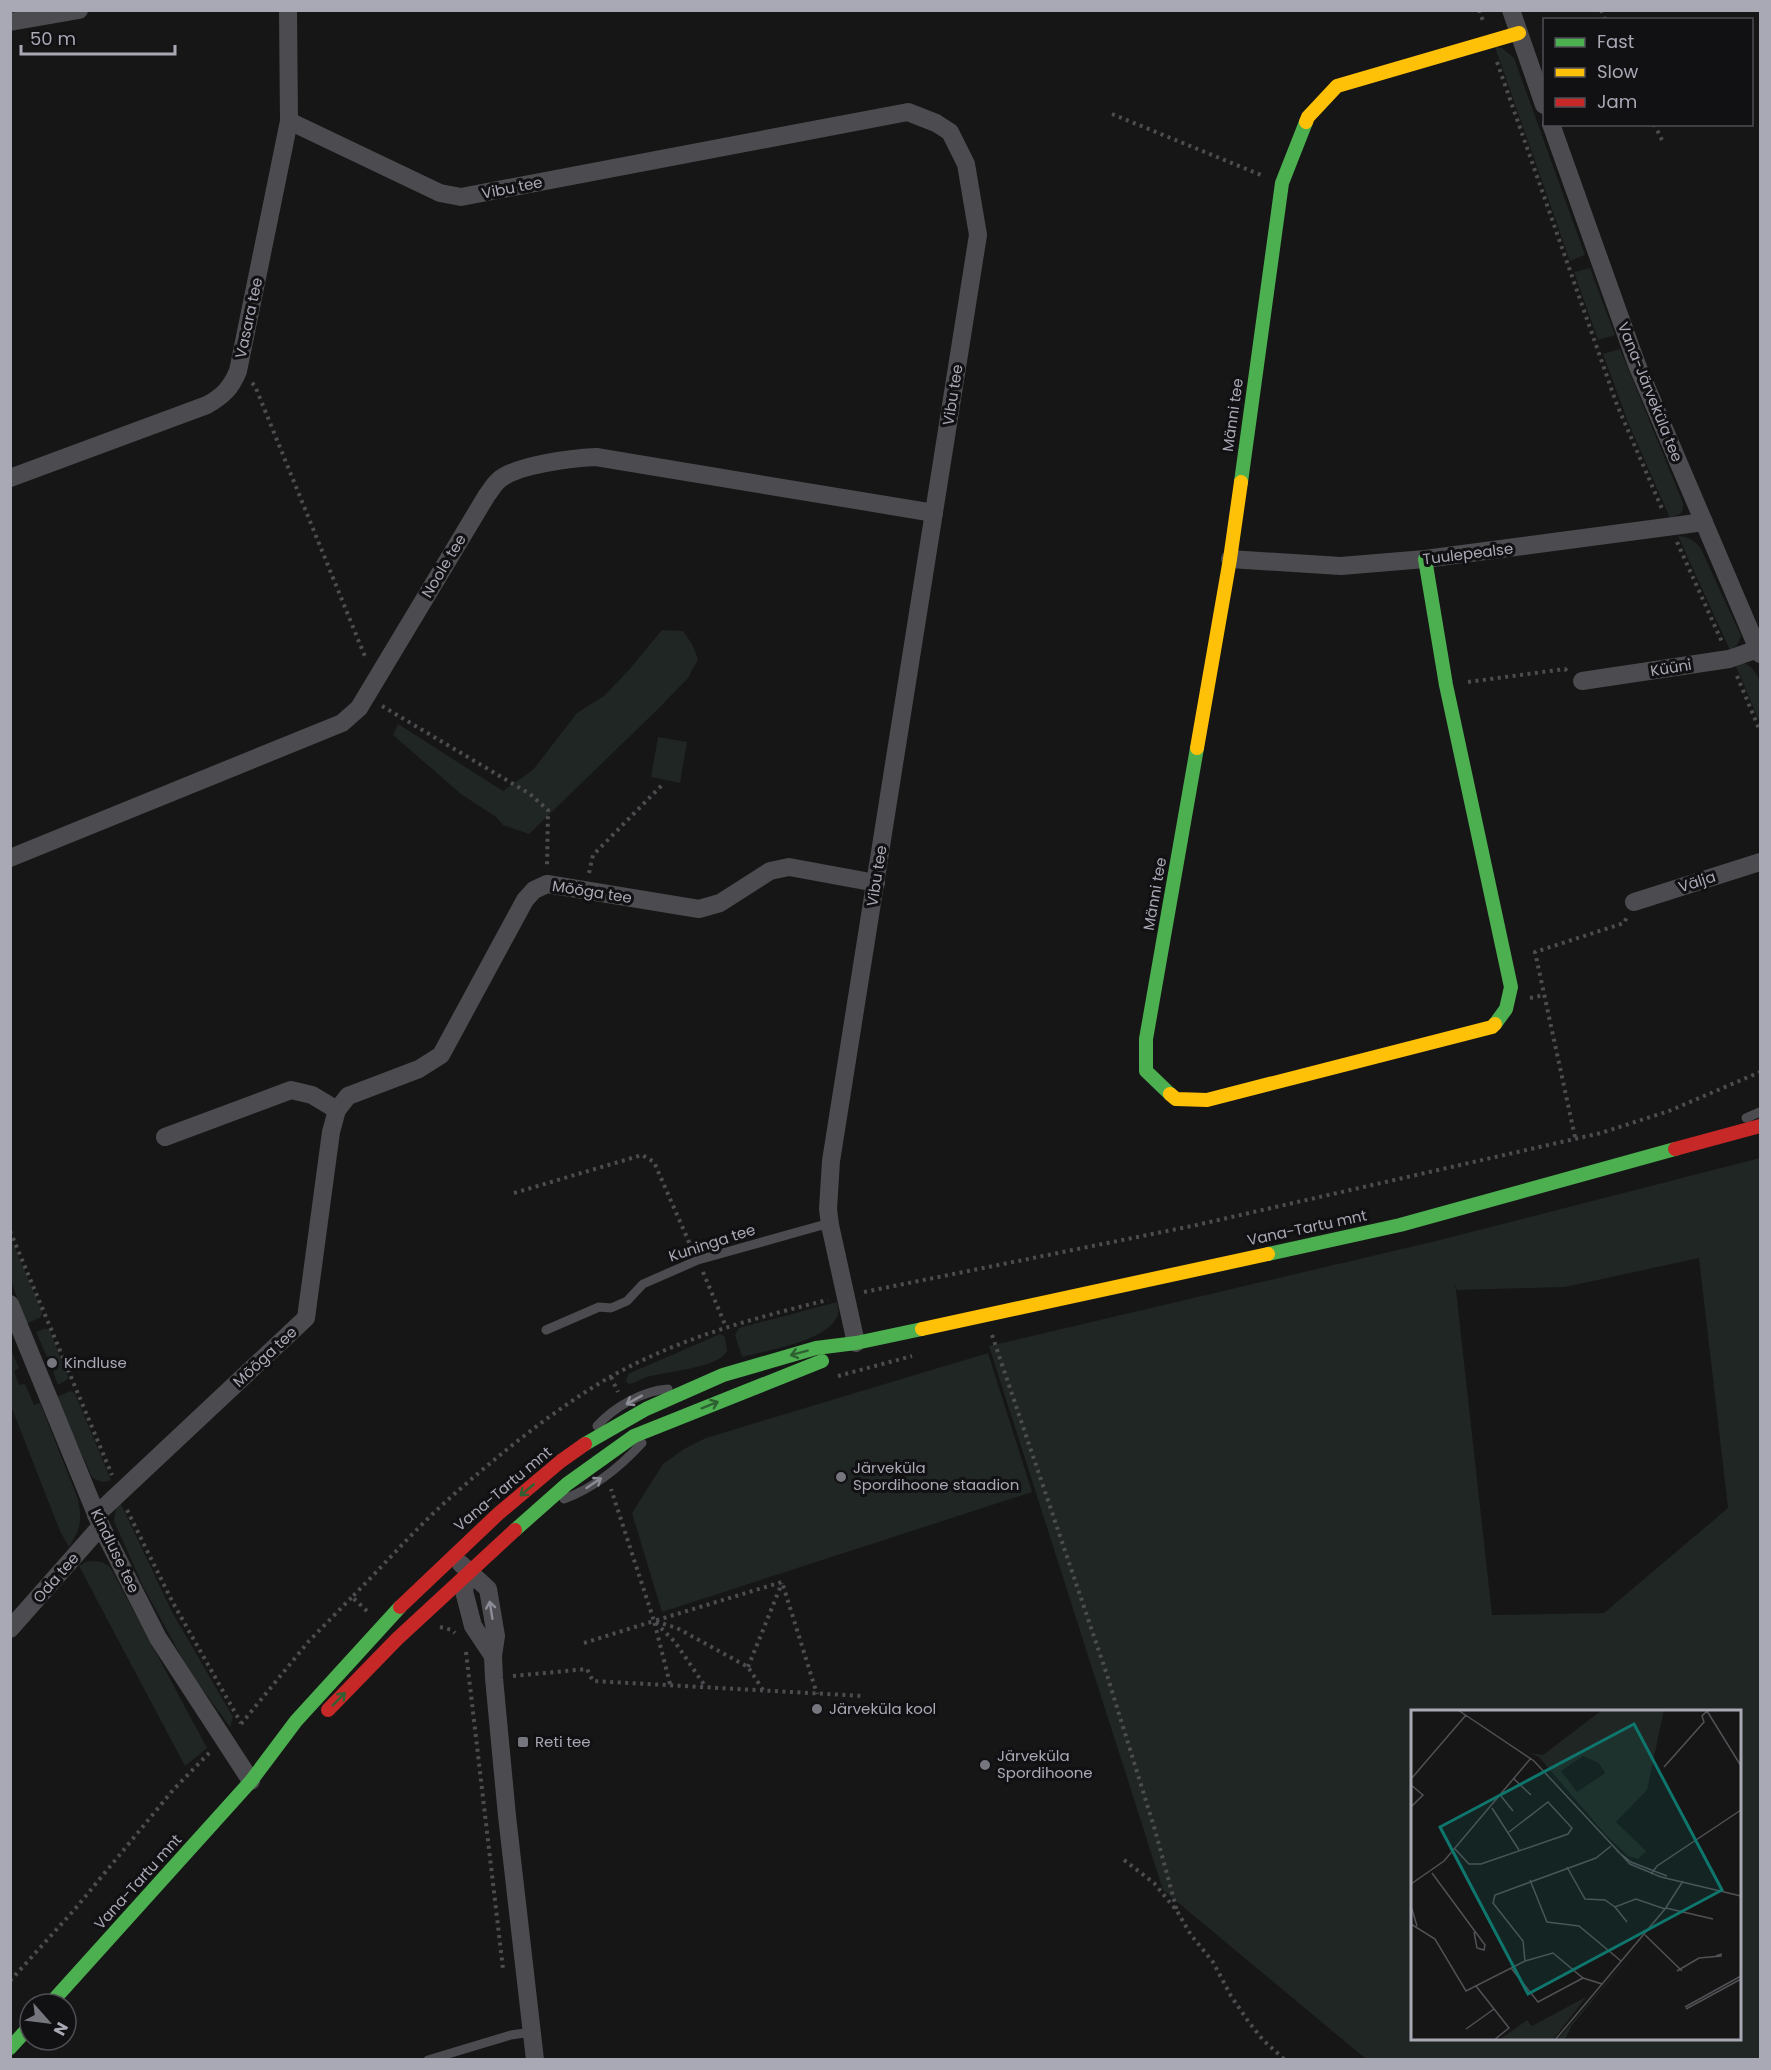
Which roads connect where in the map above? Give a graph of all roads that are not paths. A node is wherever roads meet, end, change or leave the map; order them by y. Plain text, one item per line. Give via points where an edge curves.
1 (79, 10) edge
2 (288, 10) edge
3 (1511, 10) edge
4 (10, 22) edge
5 (1519, 33) junction
6 (1543, 99) edge
7 (290, 121) junction
8 (1552, 126) edge
9 (10, 477) edge
10 (934, 513) junction
11 (1704, 522) junction
12 (1230, 559) junction
13 (1425, 560) junction
14 (1759, 652) edge
15 (1582, 681) road end
16 (10, 858) edge
17 (1761, 862) edge
18 (876, 883) junction
19 (1634, 902) road end
20 (337, 1110) junction
21 (1761, 1112) edge
22 (1761, 1128) edge
23 (165, 1137) dead end
24 (1717, 1139) junction
25 (830, 1225) junction
26 (10, 1304) edge
27 (546, 1330) dead end
28 (856, 1343) junction
29 (99, 1520) junction
30 (453, 1553) junction
31 (468, 1572) junction
32 (10, 1629) edge
33 (322, 1716) dead end
34 (298, 1742) dead end
35 (251, 1781) junction
36 (61, 1992) edge
37 (532, 2032) junction
38 (428, 2060) edge
39 (535, 2060) edge

1 - 4 street
2 - 7 street, Vasara tee
3 - 5 street
5 - 6 street
5 - 12 street, Männi tee via 1337,86 1308,117 1282,183
7 - 9 street, Vasara tee via 238,371 231,386 207,405
7 - 10 street, Vibu tee via 440,193 461,197 908,112 936,123 950,132 966,164 978,235
8 - 11 street, Vana-Järveküla tee via 1637,365
10 - 16 street, Noole tee via 596,456 512,472 487,495 359,708 342,723
10 - 18 street, Vibu tee
11 - 13 street, Tuulepealse
11 - 14 street, Vana-Järveküla tee
12 - 13 street, Tuulepealse via 1341,566
12 - 13 street, Männi tee via 1146,1039 1146,1071 1176,1099 1207,1100 1492,1027 1504,1016 1511,987 1446,685
14 - 15 street, Küüni
17 - 19 street, Välja
18 - 20 street, Mõõga tee via 789,867 770,871 720,903 699,909 547,884 525,900 441,1055 419,1069 348,1096
18 - 25 street, Vibu tee via 831,1161
20 - 23 street via 312,1095 291,1090
20 - 29 street, Mõõga tee via 306,1318
21 - 24 lane
22 - 24 street, Vana-Tartu mnt
24 - 28 street, Vana-Tartu mnt via 1400,1225
25 - 27 lane, Kuninga tee via 698,1260 643,1284 627,1301 612,1308 599,1307
25 - 28 street, Vibu tee
26 - 29 street, Kindluse tee
28 -> 30 street, Vana-Tartu mnt via 839,1342 741,1368 621,1422 572,1452
31 -> 28 street, Vana-Tartu mnt via 567,1484 634,1436 842,1354
29 - 32 street, Oda tee
29 - 35 street, Kindluse tee via 158,1638
30 - 31 street
30 - 35 street, Vana-Tartu mnt via 382,1624 269,1753
33 -> 31 street, Vana-Tartu mnt
31 - 37 street via 488,1589 495,1636 493,1656 507,1816
34 - 35 street, Vana-Tartu mnt
35 - 36 street, Vana-Tartu mnt
37 - 38 lane
37 - 39 street

